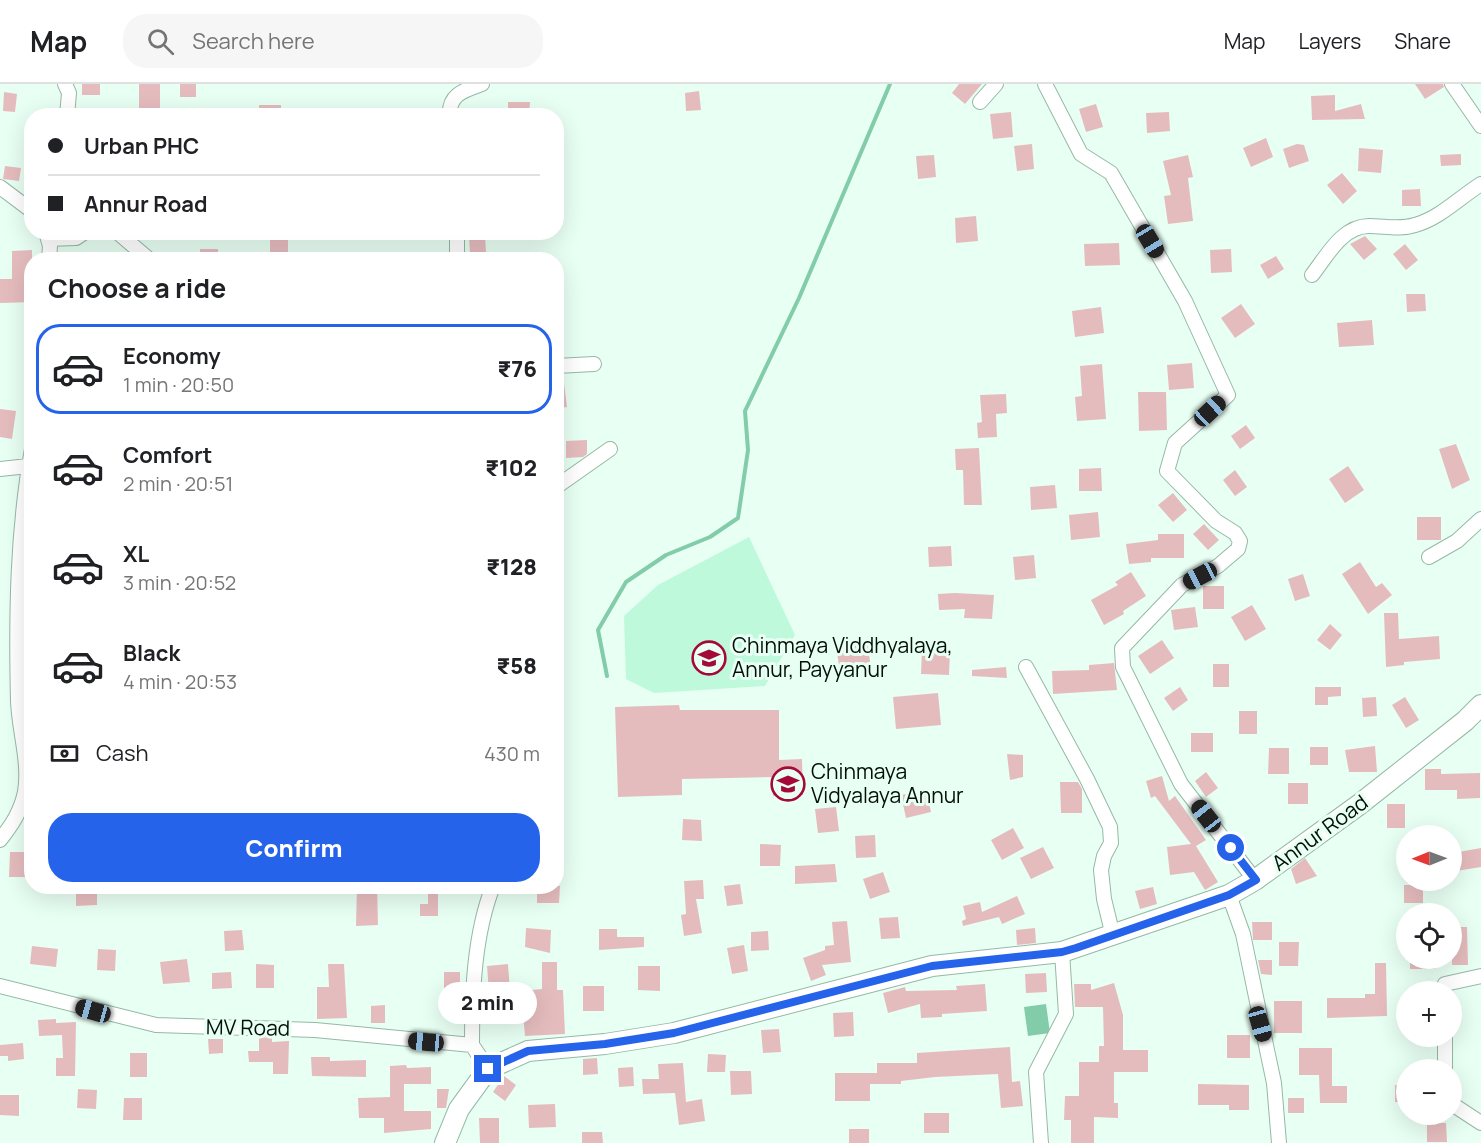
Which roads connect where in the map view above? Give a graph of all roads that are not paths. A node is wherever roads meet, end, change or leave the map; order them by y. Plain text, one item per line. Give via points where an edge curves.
1 (65, 84) edge
2 (482, 84) edge
3 (996, 84) edge
4 (1045, 84) edge
5 (1452, 84) edge
6 (980, 102) dead end
7 (68, 108) edge
8 (449, 108) edge
9 (1481, 126) edge
10 (1481, 184) edge
11 (0, 187) edge
12 (24, 205) edge
13 (126, 240) edge
14 (141, 252) edge
15 (1312, 275) dead end
16 (594, 364) dead end
17 (564, 366) edge
18 (610, 449) dead end
19 (24, 466) edge
20 (0, 469) edge
21 (564, 481) edge
22 (24, 507) edge
23 (1481, 519) edge
24 (1430, 557) dead end
25 (1026, 667) dead end
26 (1481, 705) edge
27 (24, 748) edge
28 (24, 794) edge
29 (0, 840) edge
30 (1256, 880) junction
31 (490, 894) edge
32 (1229, 895) junction
33 (1113, 936) junction
34 (1062, 952) junction
35 (1481, 976) edge
36 (1458, 981) edge
37 (0, 986) edge
38 (472, 1046) junction
39 (488, 1069) junction
40 (1462, 1111) edge
41 (1481, 1123) edge
42 (445, 1143) edge
43 (1041, 1143) edge
44 (1279, 1143) edge

1 - 7 street
2 - 8 street via 457,93
3 - 6 street
4 - 30 street via 1081,154 1111,173 1185,300 1228,394 1175,443 1167,471 1216,520 1235,533 1240,541 1238,549 1218,566 1182,585 1122,648 1124,667 1181,784
5 - 9 street
10 - 15 street via 1435,218 1413,226 1386,229 1368,225 1347,232
11 - 12 street
13 - 14 street
16 - 17 street
18 - 21 street
19 - 20 street
22 - 27 street via 16,590 18,704
23 - 24 street via 1457,541
25 - 33 street via 1110,827 1111,843 1101,870
26 - 30 main road, Annur Road via 1360,804
28 - 29 street via 17,817
30 - 32 main road, Annur Road
31 - 38 street via 483,912 472,1005
32 - 33 main road, Annur Road
32 - 44 street via 1243,934 1269,1061
33 - 34 main road, Annur Road
34 - 39 main road, Annur Road via 932,966 674,1033 528,1051
34 - 43 street via 1066,1014 1036,1072
35 - 36 street
37 - 38 street, MV Road via 156,1025 315,1030
38 - 39 street
39 - 42 main road, Annur Road via 459,1109
40 - 41 street

